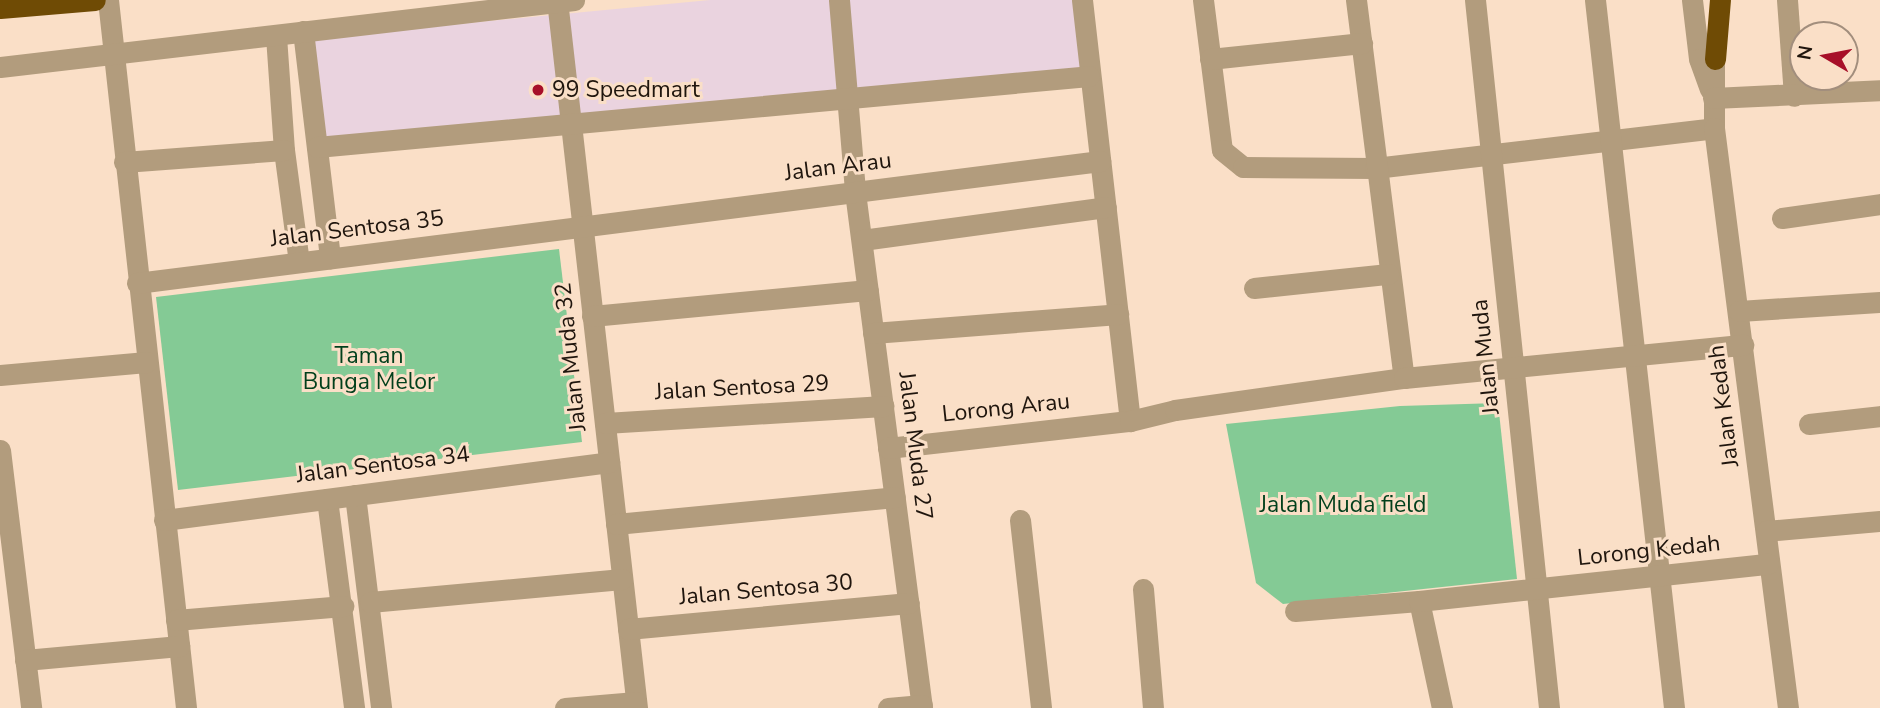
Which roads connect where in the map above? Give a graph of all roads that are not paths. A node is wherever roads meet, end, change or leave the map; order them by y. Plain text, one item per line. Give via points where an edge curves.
1 (95, 0) edge
2 (108, 0) edge
3 (563, 0) edge
4 (839, 0) edge
5 (1082, 0) edge
6 (1203, 0) edge
7 (1356, 0) edge
8 (1475, 0) edge
9 (1595, 0) edge
10 (1692, 0) edge
11 (1712, 0) edge
12 (1720, 0) edge
13 (1787, 0) edge
14 (0, 8) edge
15 (303, 31) junction
16 (275, 36) junction
17 (1362, 43) junction
18 (112, 55) junction
19 (1210, 59) junction
20 (1715, 59) junction
21 (0, 67) edge
22 (1090, 76) junction
23 (1880, 90) edge
24 (1794, 96) junction
25 (847, 98) junction
26 (1713, 98) junction
27 (572, 124) junction
28 (1714, 128) junction
29 (1610, 142) junction
30 (317, 146) junction
31 (284, 150) junction
32 (1492, 158) junction
33 (1100, 161) junction
34 (124, 162) junction
35 (1375, 168) junction
36 (855, 192) junction
37 (1880, 204) edge
38 (1106, 207) junction
39 (1782, 218) dead end
40 (582, 226) junction
41 (862, 240) junction
42 (330, 258) junction
43 (299, 262) junction
44 (1388, 274) junction
45 (137, 283) junction
46 (1254, 288) dead end
47 (868, 290) junction
48 (1880, 302) edge
49 (1739, 311) junction
50 (1118, 314) junction
51 (592, 316) junction
52 (873, 333) junction
53 (1743, 345) junction
54 (1632, 356) junction
55 (146, 362) junction
56 (1514, 367) junction
57 (0, 376) edge
58 (1404, 378) junction
59 (883, 407) junction
60 (1880, 416) edge
61 (1130, 421) junction
62 (605, 423) junction
63 (1809, 424) dead end
64 (888, 448) junction
65 (0, 450) edge
66 (609, 462) junction
67 (355, 495) junction
68 (895, 497) junction
69 (327, 499) junction
70 (164, 520) junction
71 (1020, 520) dead end
72 (1880, 521) edge
73 (616, 524) junction
74 (1766, 531) junction
75 (6, 555) edge
76 (1768, 564) junction
77 (622, 579) junction
78 (1659, 579) junction
79 (1536, 588) junction
80 (1143, 589) dead end
81 (1419, 601) junction
82 (370, 602) junction
83 (909, 603) junction
84 (343, 606) junction
85 (1295, 611) dead end
86 (176, 620) junction
87 (628, 629) junction
88 (179, 646) junction
89 (25, 660) junction
90 (636, 705) edge
91 (922, 706) edge
92 (31, 708) edge
93 (186, 708) edge
94 (354, 708) edge
95 (381, 708) edge
96 (565, 708) edge
97 (888, 708) edge
98 (1041, 708) edge
99 (1153, 708) edge
100 (1442, 708) edge
101 (1549, 708) edge
102 (1674, 708) edge
103 (1788, 708) edge

1 - 14 highway
2 - 18 street
3 - 15 street
3 - 27 street, Jalan Muda 32
4 - 25 street, Jalan Muda 27
5 - 22 street
6 - 19 street
7 - 17 street
8 - 32 street, Jalan Muda
9 - 29 street
10 - 26 street via 1699,59
11 - 20 street
12 - 20 highway
13 - 24 street
15 - 16 street
15 - 30 street
16 - 18 street
16 - 31 street
17 - 19 street
17 - 35 street
18 - 21 street
18 - 34 street
19 - 35 street via 1222,150 1235,164
20 - 26 street
22 - 25 street
22 - 33 street
23 - 24 street
24 - 26 street
25 - 27 street
25 - 36 street, Jalan Muda 27
26 - 28 street, Jalan Kedah
27 - 30 street
27 - 40 street, Jalan Muda 32
28 - 29 street
28 - 49 street, Jalan Kedah
29 - 32 street
29 - 54 street
30 - 42 street
31 - 34 street
31 - 43 street
32 - 35 street
32 - 56 street, Jalan Muda
33 - 36 street, Jalan Arau
33 - 38 street
34 - 45 street
35 - 44 street
36 - 40 street, Jalan Arau
36 - 41 street, Jalan Muda 27
37 - 39 street
38 - 41 street
38 - 50 street
40 - 42 street, Jalan Sentosa 35
40 - 51 street, Jalan Muda 32
41 - 47 street, Jalan Muda 27
42 - 43 street, Jalan Sentosa 35
43 - 45 street, Jalan Sentosa 35
44 - 46 street
44 - 58 street
45 - 55 street
47 - 51 street
47 - 52 street, Jalan Muda 27
48 - 49 street
49 - 53 street, Jalan Kedah
50 - 52 street
50 - 61 street
51 - 62 street, Jalan Muda 32
52 - 59 street, Jalan Muda 27
53 - 54 street, Lorong Arau
53 - 74 street, Jalan Kedah
54 - 56 street, Lorong Arau
54 - 78 street
55 - 57 street
55 - 70 street
56 - 58 street, Lorong Arau
56 - 79 street, Jalan Muda
58 - 61 street, Lorong Arau via 1175,410
59 - 62 street, Jalan Sentosa 29
59 - 64 street, Jalan Muda 27
60 - 63 street
61 - 64 street, Lorong Arau
62 - 66 street, Jalan Muda 32
64 - 68 street, Jalan Muda 27
65 - 75 street
66 - 67 street, Jalan Sentosa 34
66 - 73 street, Jalan Muda 32
67 - 69 street, Jalan Sentosa 34
67 - 82 street
68 - 73 street
68 - 83 street, Jalan Muda 27
69 - 70 street, Jalan Sentosa 34
69 - 84 street
70 - 86 street
71 - 98 street
72 - 74 street
73 - 77 street, Jalan Muda 32
74 - 76 street, Jalan Kedah
75 - 89 street
76 - 78 street, Lorong Kedah
76 - 103 street, Jalan Kedah
77 - 82 street
77 - 87 street, Jalan Muda 32
78 - 79 street, Lorong Kedah
78 - 102 street
79 - 81 street, Lorong Kedah
79 - 101 street, Jalan Muda
80 - 99 street
81 - 85 street, Lorong Kedah
81 - 100 street
82 - 95 street
83 - 87 street, Jalan Sentosa 30
83 - 91 street, Jalan Muda 27
84 - 86 street
84 - 94 street
86 - 88 street
87 - 90 street, Jalan Muda 32
88 - 89 street
88 - 93 street
89 - 92 street
90 - 96 street
91 - 97 street

